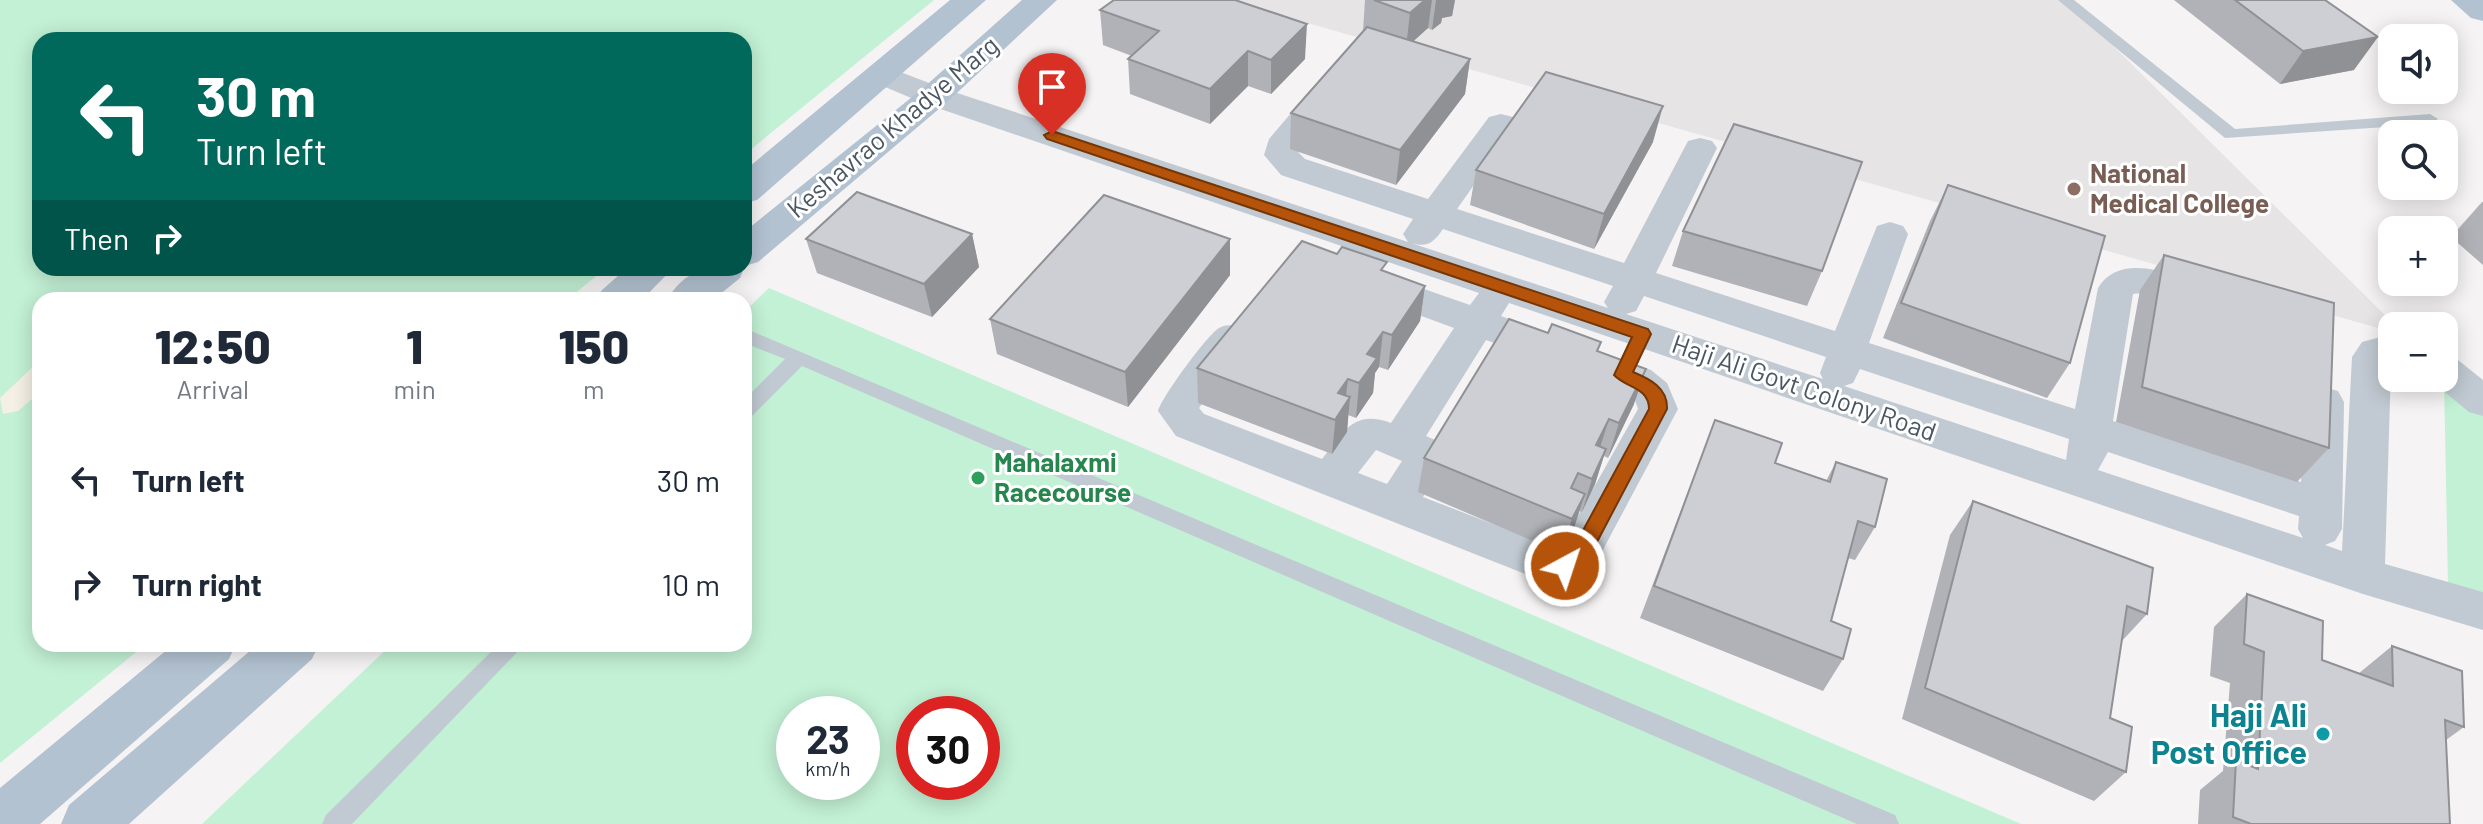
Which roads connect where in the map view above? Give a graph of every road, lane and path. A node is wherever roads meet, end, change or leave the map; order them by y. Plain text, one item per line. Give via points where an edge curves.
1 (970, 0) edge
2 (1041, 0) edge
3 (2065, 0) edge
4 (2467, 0) edge
5 (2483, 11) edge
6 (1347, 67) edge
7 (882, 74) junction
8 (934, 96) junction
9 (2430, 119) dead end
10 (1501, 124) dead end
11 (1700, 148) dead end
12 (752, 184) edge
13 (1435, 214) junction
14 (1318, 225) junction
15 (1890, 234) dead end
16 (752, 246) edge
17 (1405, 254) junction
18 (1293, 256) edge
19 (1336, 271) edge
20 (644, 276) edge
21 (716, 276) edge
22 (1634, 280) junction
23 (1502, 286) junction
24 (625, 292) edge
25 (697, 292) edge
26 (1256, 305) edge
27 (2231, 308) edge
28 (1478, 322) junction
29 (1627, 329) junction
30 (752, 338) edge
31 (1847, 350) junction
32 (2378, 352) edge
33 (799, 357) junction
34 (2325, 368) edge
35 (1623, 375) junction
36 (2458, 381) edge
37 (1830, 397) junction
38 (2483, 401) edge
39 (752, 404) edge
40 (2091, 431) junction
41 (1400, 443) junction
42 (1329, 480) junction
43 (2083, 482) junction
44 (1395, 506) junction
45 (2321, 506) junction
46 (2320, 561) junction
47 (2363, 576) junction
48 (2483, 611) edge
49 (202, 652) edge
50 (285, 652) edge
51 (506, 652) edge
52 (0, 823) edge
53 (89, 824) edge
54 (335, 824) edge
55 (1886, 824) edge

1 - 7 main road, Keshavrao Khadye Marg
2 - 8 main road, Keshavrao Khadye Marg
3 - 9 lane via 2231,134
4 - 5 main road
6 - 13 street via 1281,146 1281,155 1293,167
7 - 8 street, Haji Ali Govt Colony Road
7 - 12 main road, Keshavrao Khadye Marg
8 - 14 street, Haji Ali Govt Colony Road
8 - 16 main road, Keshavrao Khadye Marg
10 - 13 street
11 - 22 street
13 - 17 street
13 - 22 street
14 - 17 street, Haji Ali Govt Colony Road
14 - 18 street
15 - 31 street
17 - 23 street, Haji Ali Govt Colony Road
19 - 28 street
20 - 24 main road
21 - 25 main road
22 - 29 street
22 - 31 street
23 - 28 street
23 - 29 street, Haji Ali Govt Colony Road
26 - 42 street via 1178,411 1190,425
27 - 40 street via 2143,280 2122,282 2116,288
28 - 35 street
28 - 41 street
29 - 35 street
29 - 37 street, Haji Ali Govt Colony Road
30 - 33 lane
31 - 37 street
31 - 40 street
32 - 47 street via 2371,357
33 - 39 lane
33 - 55 lane
34 - 45 street
35 - 44 street via 1646,385 1658,409 1575,561 1554,566
36 - 38 street
37 - 43 street, Haji Ali Govt Colony Road
40 - 43 street
40 - 45 street
41 - 42 street via 1366,434
41 - 44 street via 1425,456
42 - 44 street
43 - 46 street, Haji Ali Govt Colony Road
45 - 46 street
46 - 47 street, Haji Ali Govt Colony Road
47 - 48 street, Haji Ali Govt Colony Road
49 - 52 main road
50 - 53 main road
51 - 54 lane

